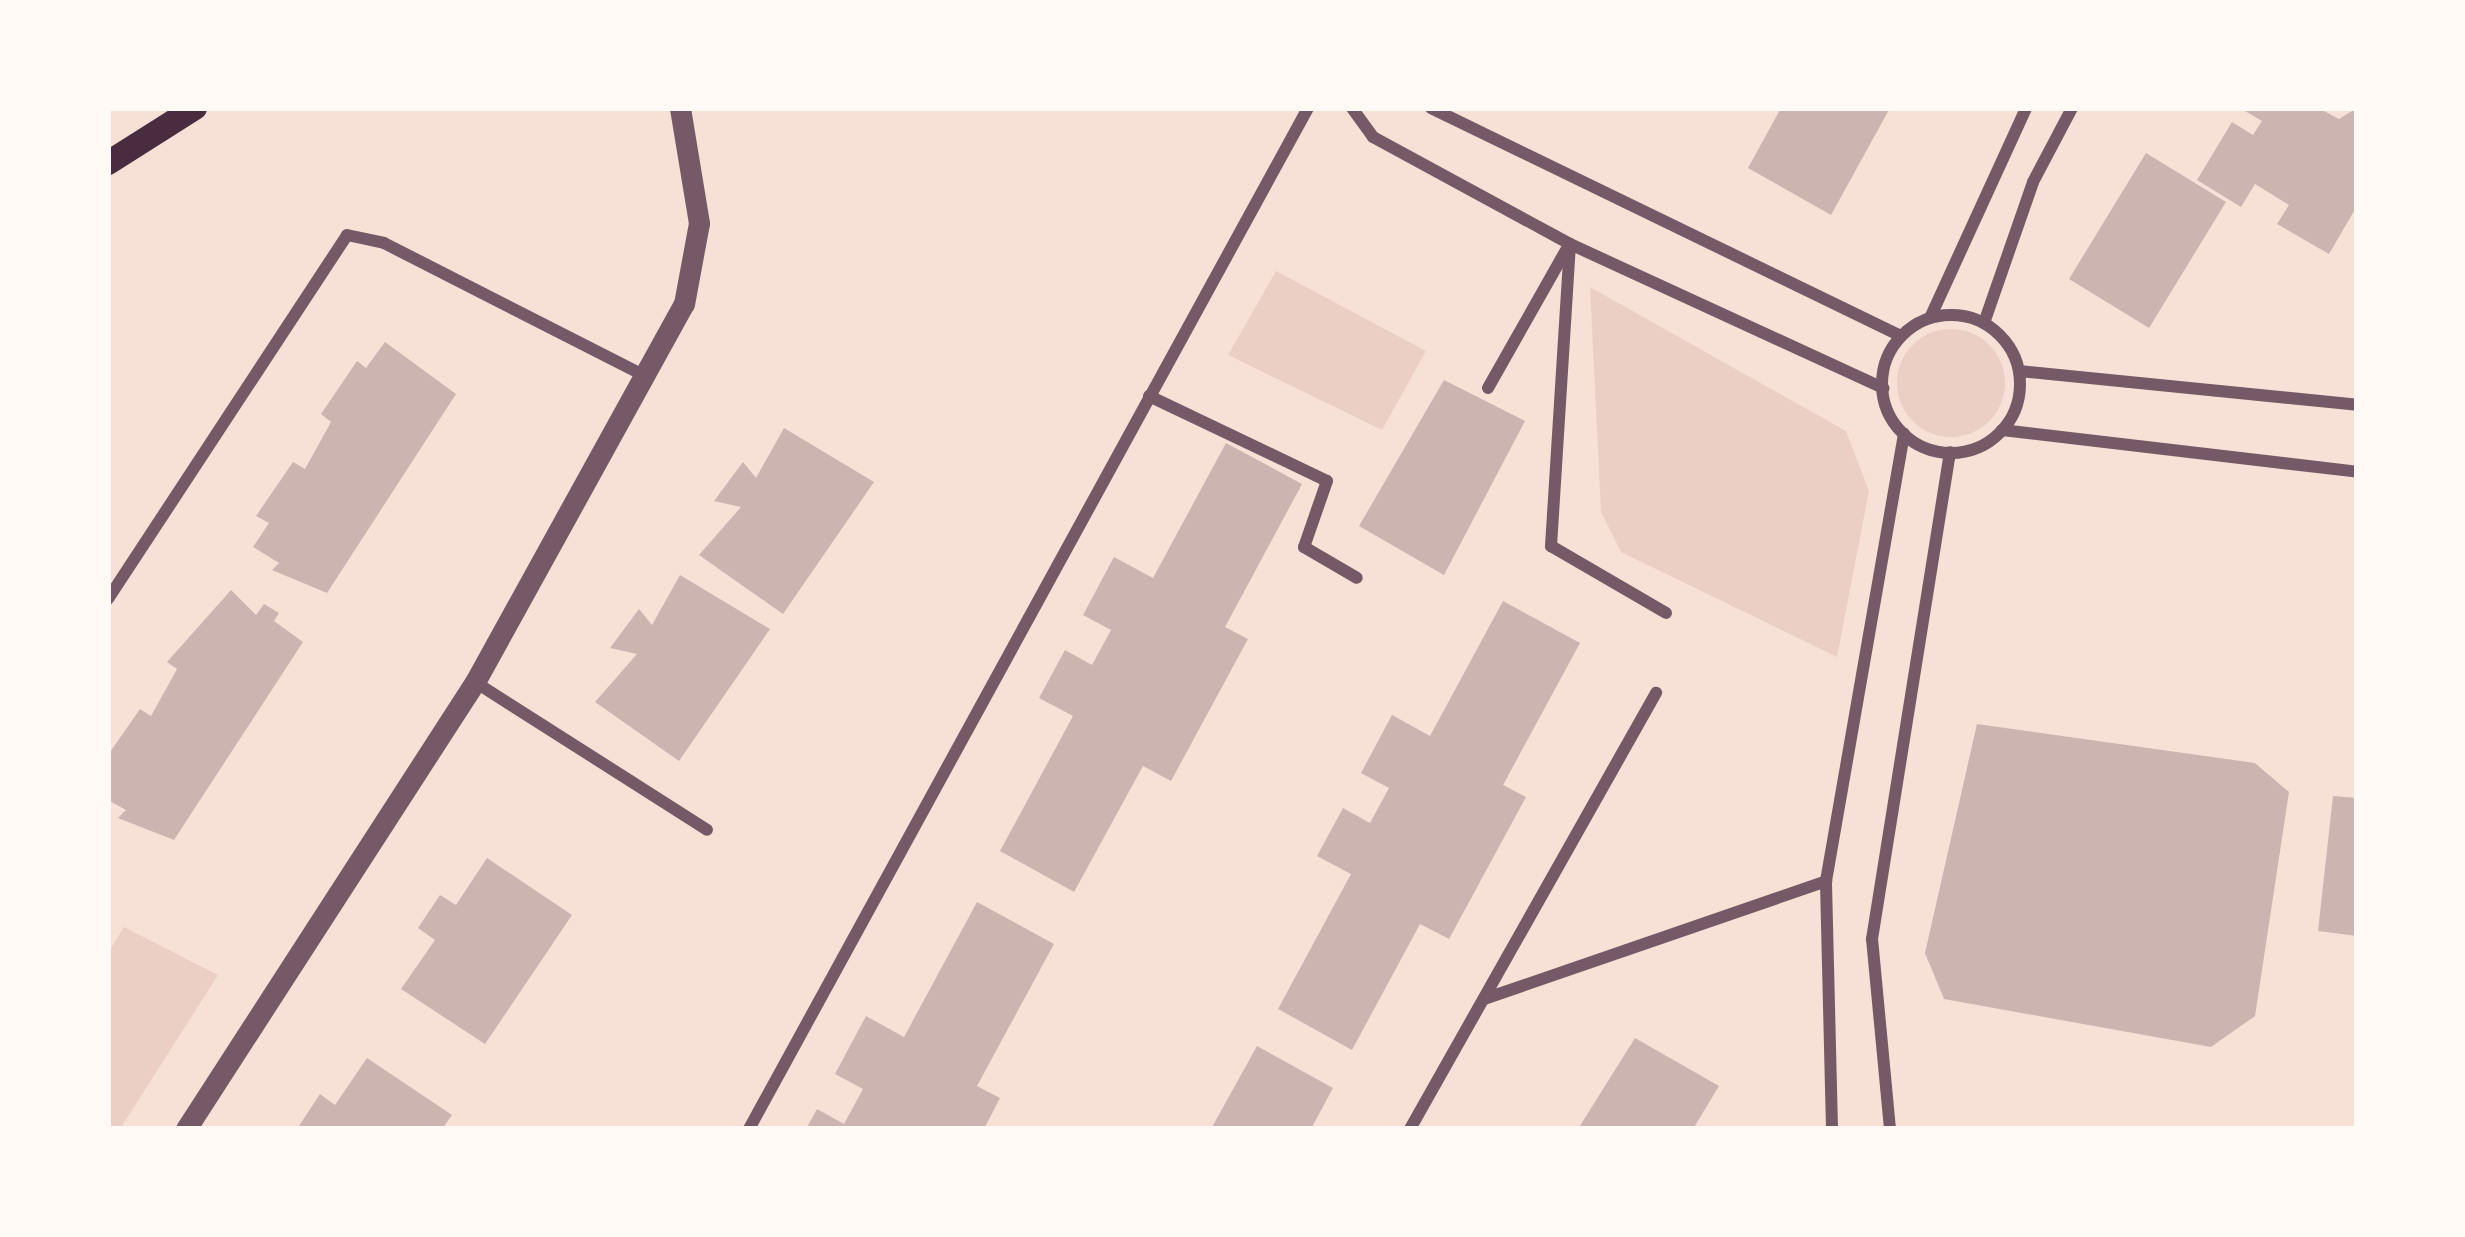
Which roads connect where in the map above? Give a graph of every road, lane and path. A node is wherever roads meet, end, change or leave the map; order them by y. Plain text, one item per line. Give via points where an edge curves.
1 (195, 108) edge
2 (680, 108) edge
3 (1308, 108) edge
4 (1352, 108) edge
5 (1431, 108) edge
6 (2026, 108) edge
7 (2072, 108) edge
8 (108, 163) edge
9 (1570, 244) junction
10 (1930, 318) junction
11 (1984, 323) junction
12 (1901, 336) junction
13 (2019, 371) junction
14 (648, 378) junction
15 (1489, 388) dead end
16 (1882, 388) junction
17 (1149, 396) junction
18 (2357, 405) edge
19 (2002, 430) junction
20 (1904, 434) junction
21 (1950, 452) junction
22 (2357, 472) edge
23 (1357, 578) dead end
24 (108, 599) edge
25 (1666, 613) dead end
26 (475, 682) junction
27 (1656, 694) dead end
28 (707, 830) dead end
29 (1826, 881) junction
30 (1484, 999) junction
31 (186, 1129) edge
32 (748, 1129) edge
33 (1410, 1129) edge
34 (1832, 1129) edge
35 (1890, 1129) edge

1 - 8 main road
2 - 14 street via 699,223 685,304
3 - 17 street
4 - 9 street via 1373,137
5 - 12 street
6 - 10 street
7 - 11 street via 2033,182
9 - 15 street
9 - 16 street
9 - 25 street via 1551,546
10 - 11 street
10 - 12 street
11 - 13 street
12 - 16 street
13 - 18 street
13 - 19 street
14 - 24 street via 384,243 347,235
14 - 26 street
16 - 20 street
17 - 23 street via 1327,481 1304,547
17 - 32 street
19 - 21 street
19 - 22 street
20 - 21 street
20 - 29 street
21 - 35 street via 1872,939
26 - 28 street
26 - 31 street
27 - 30 street
29 - 30 street
29 - 34 street
30 - 33 street

